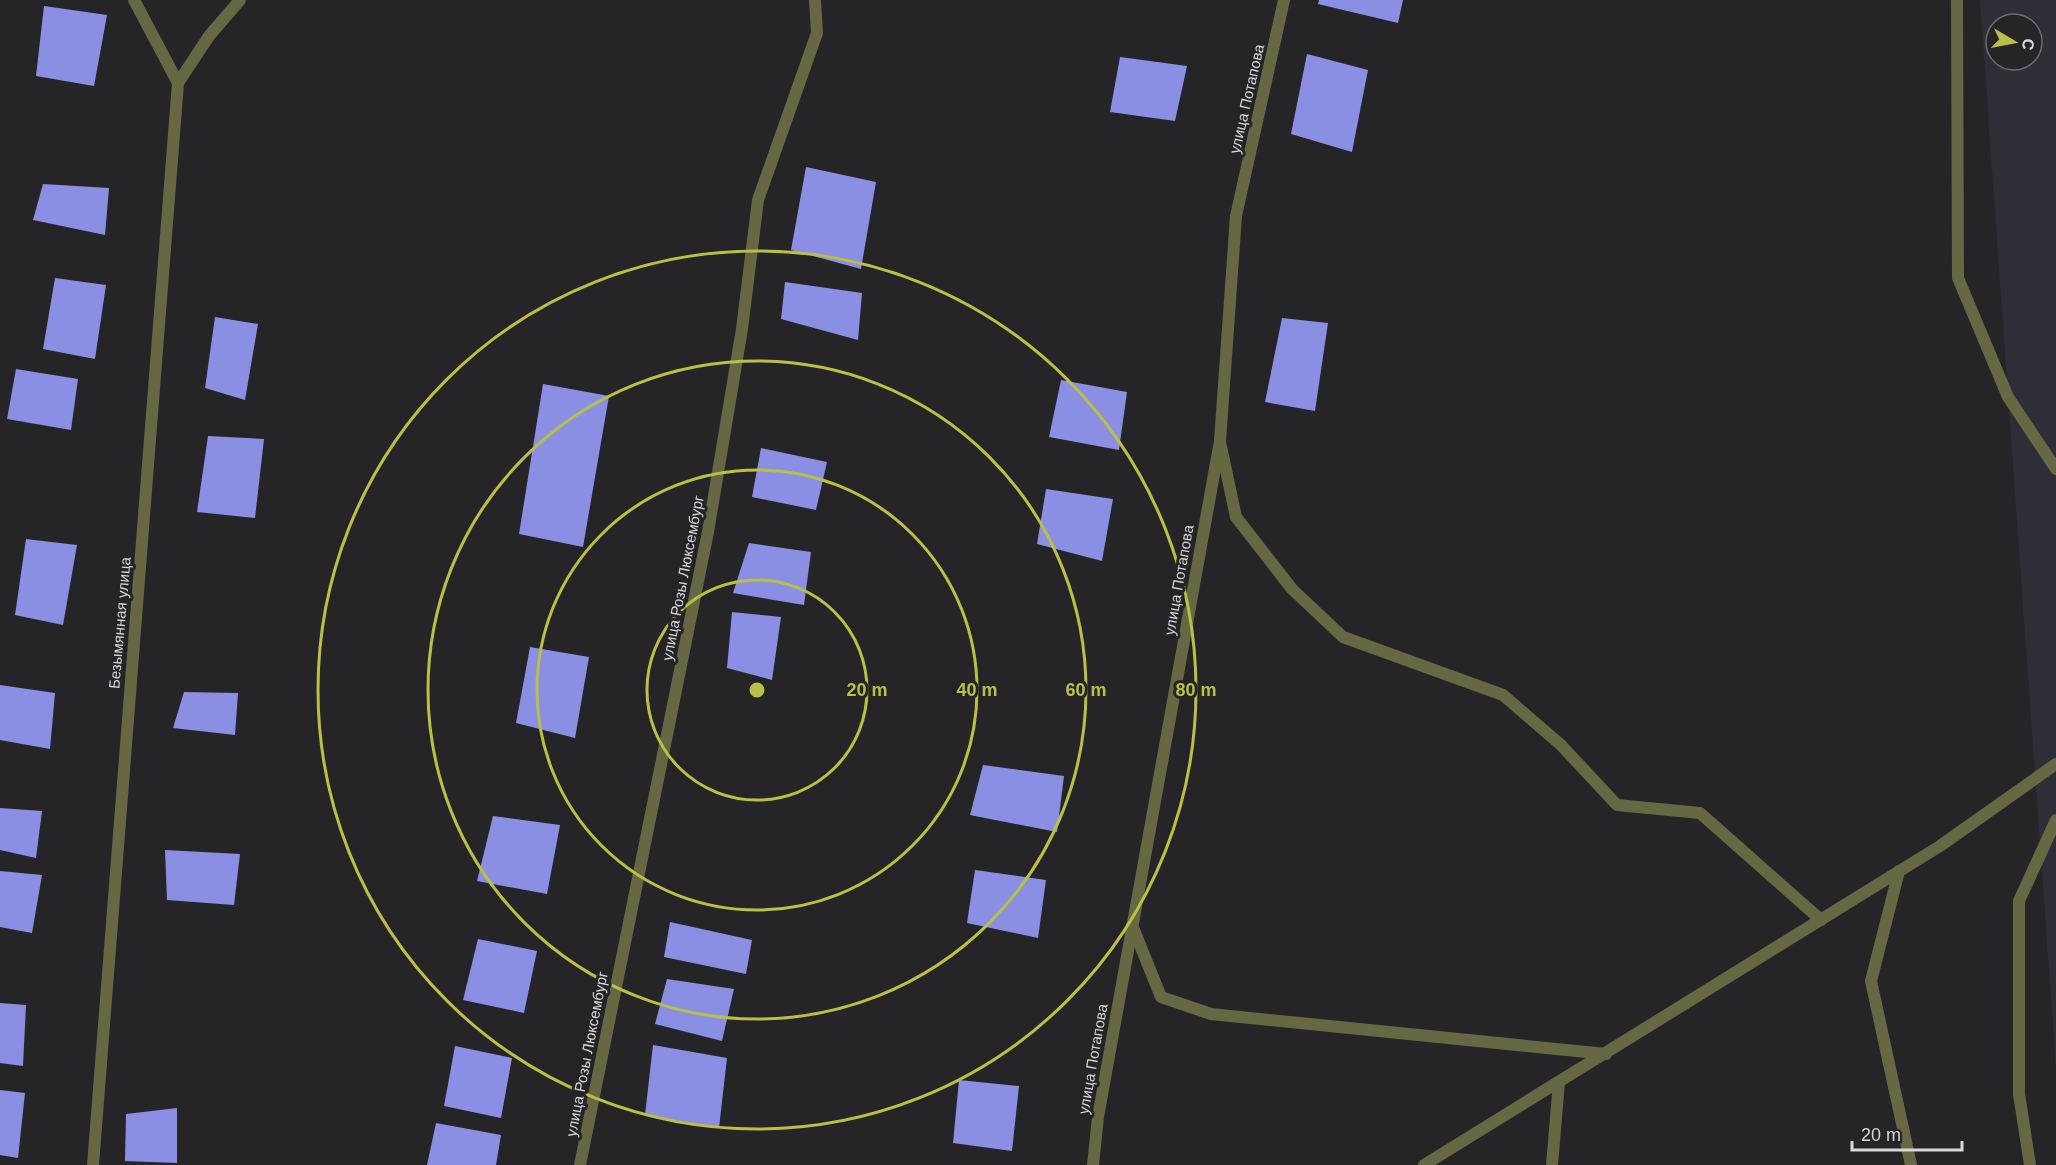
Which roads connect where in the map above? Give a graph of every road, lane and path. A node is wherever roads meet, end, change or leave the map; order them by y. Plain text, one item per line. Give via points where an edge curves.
1 (134, 0) edge
2 (240, 0) edge
3 (815, 0) edge
4 (1284, 0) edge
5 (1957, 0) edge
6 (178, 83) junction
7 (1220, 441) junction
8 (2056, 468) edge
9 (2056, 764) edge
10 (2056, 820) edge
11 (1899, 871) junction
12 (1821, 920) junction
13 (1132, 925) junction
14 (1606, 1054) junction
15 (1559, 1082) junction
16 (93, 1165) edge
17 (580, 1165) edge
18 (1093, 1165) edge
19 (1424, 1165) edge
20 (1552, 1165) edge
21 (1911, 1165) edge
22 (2030, 1165) edge

1 - 6 street
2 - 6 street via 209,36
3 - 17 street, улица Розы Люксембург via 817,33 758,200 742,329 708,532
4 - 7 street, улица Потапова via 1236,216
5 - 8 street via 1958,278 2008,397
6 - 16 street, Безымянная улица
7 - 12 street via 1236,517 1292,589 1343,637 1503,695 1560,745 1617,805 1700,813
7 - 13 street, улица Потапова
9 - 11 street
10 - 22 street via 2019,901 2019,1095
11 - 12 street
11 - 21 street via 1871,981
12 - 14 street
13 - 14 street via 1161,997 1211,1014
13 - 18 street, улица Потапова
14 - 15 street
15 - 19 street
15 - 20 street

